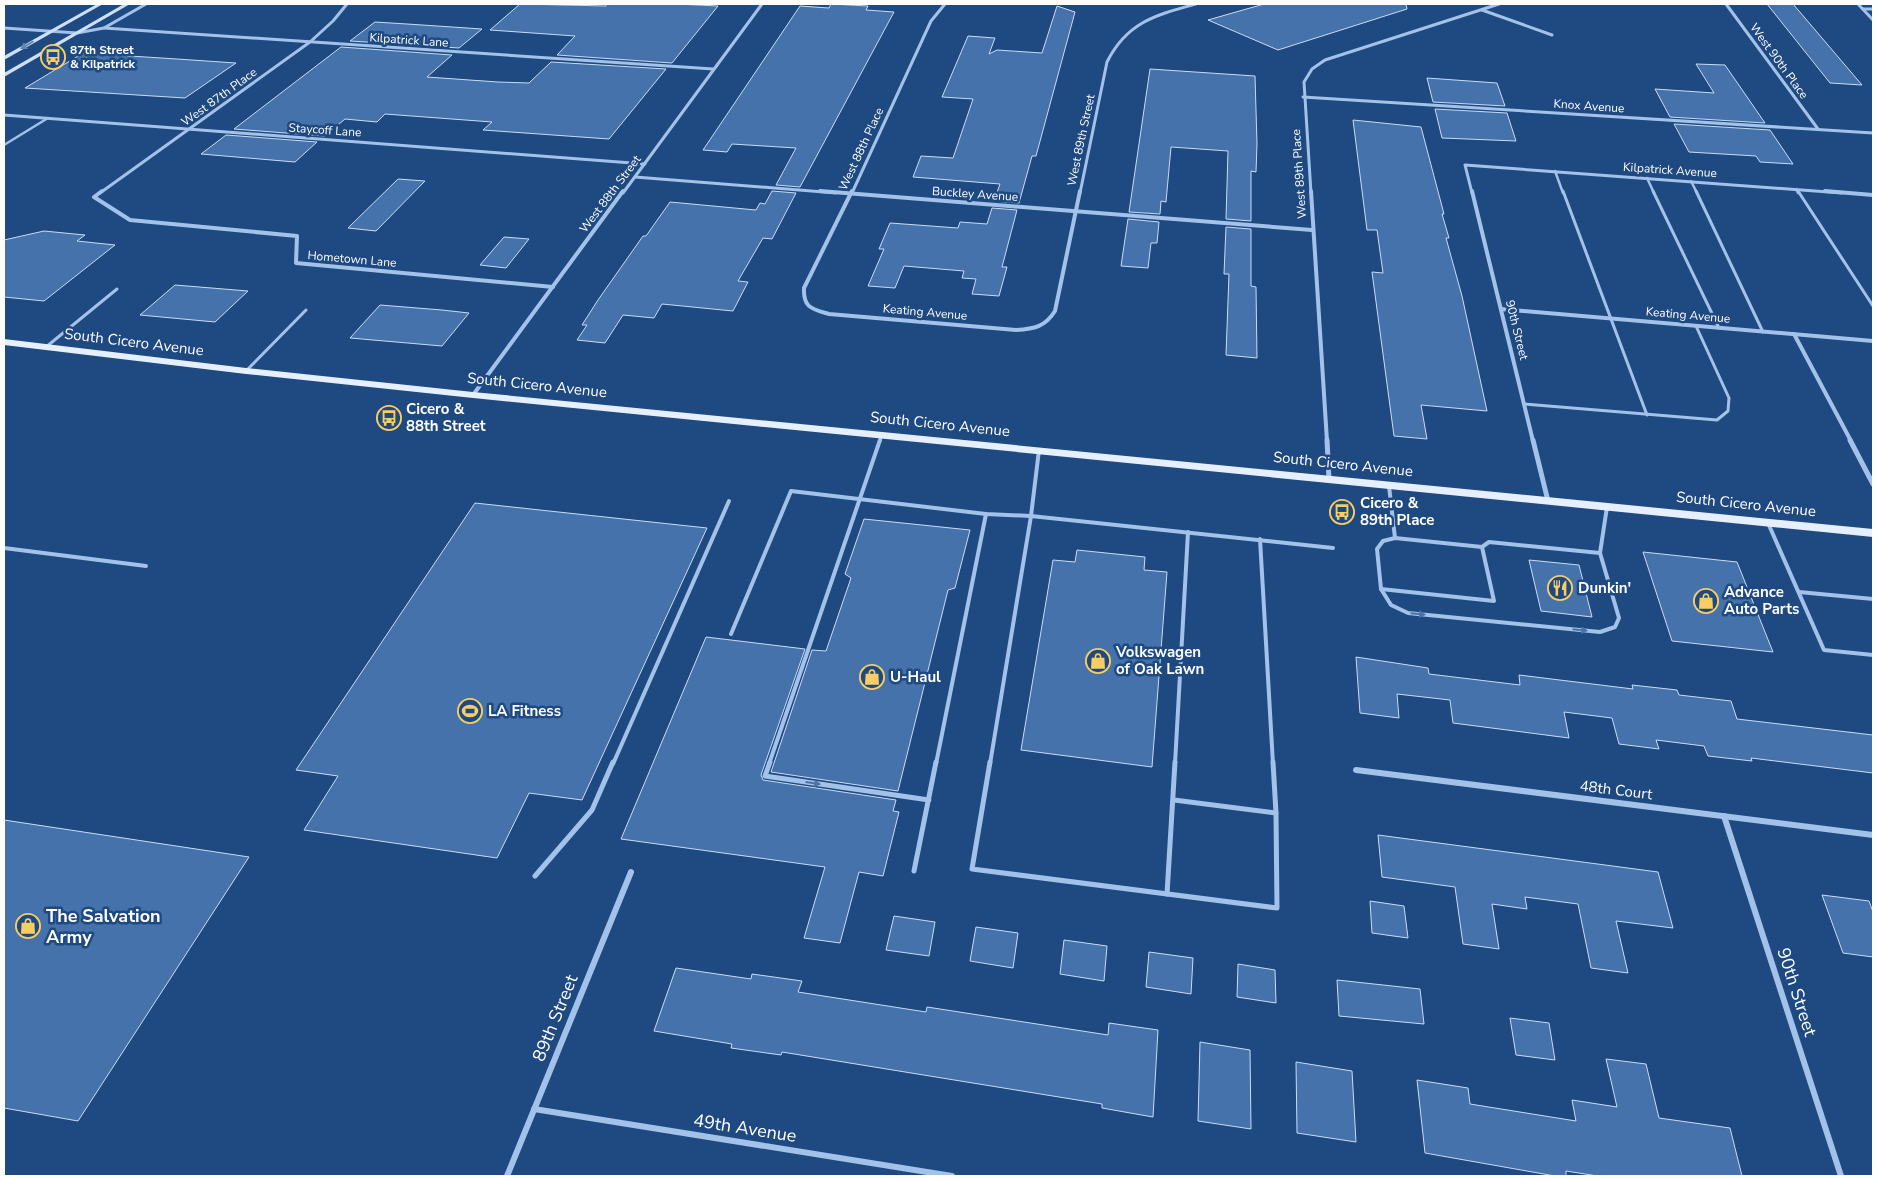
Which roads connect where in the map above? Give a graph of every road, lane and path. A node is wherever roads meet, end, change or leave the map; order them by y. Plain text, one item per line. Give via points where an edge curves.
1 (100, 4) edge
2 (127, 4) edge
3 (146, 4) edge
4 (347, 4) edge
5 (762, 4) edge
6 (945, 4) edge
7 (1196, 4) edge
8 (1499, 4) edge
9 (1726, 4) edge
10 (1858, 4) edge
11 (1863, 9) junction
12 (1873, 9) edge
13 (1481, 10) junction
14 (1873, 20) edge
15 (4, 28) edge
16 (104, 28) junction
17 (51, 31) junction
18 (77, 33) junction
19 (1552, 35) dead end
20 (310, 42) junction
21 (4, 58) edge
22 (713, 69) junction
23 (4, 75) edge
24 (1303, 97) junction
25 (4, 115) edge
26 (48, 118) junction
27 (188, 129) junction
28 (1818, 129) junction
29 (1873, 133) edge
30 (4, 146) edge
31 (645, 164) junction
32 (1465, 165) joint
33 (1555, 171) junction
34 (635, 177) junction
35 (1647, 178) junction
36 (1691, 181) junction
37 (1796, 189) junction
38 (851, 194) junction
39 (1873, 195) edge
40 (94, 197) joint
41 (1076, 212) junction
42 (1312, 230) junction
43 (553, 287) junction
44 (116, 289) dead end
45 (806, 306) joint
46 (1873, 306) edge
47 (1501, 309) junction
48 (306, 310) dead end
49 (1610, 318) junction
50 (1042, 326) joint
51 (1696, 326) junction
52 (1719, 328) junction
53 (1763, 332) junction
54 (1794, 334) junction
55 (1873, 341) edge
56 (4, 342) edge
57 (44, 348) junction
58 (246, 371) junction
59 (473, 395) junction
60 (1524, 404) junction
61 (1646, 415) junction
62 (882, 435) junction
63 (1039, 450) junction
64 (1329, 479) junction
65 (1873, 484) edge
66 (1389, 485) junction
67 (860, 499) junction
68 (728, 501) dead end
69 (1548, 501) junction
70 (1606, 507) junction
71 (986, 514) junction
72 (1031, 516) junction
73 (1768, 523) junction
74 (1188, 532) junction
75 (1873, 533) edge
76 (1395, 538) junction
77 (1260, 540) junction
78 (1482, 547) junction
79 (4, 548) edge
80 (1332, 548) dead end
81 (1600, 554) junction
82 (146, 566) dead end
83 (1381, 589) junction
84 (1799, 592) junction
85 (1873, 599) edge
86 (731, 634) dead end
87 (1873, 655) edge
88 (1356, 770) dead end
89 (928, 800) junction
90 (1174, 800) junction
91 (1276, 812) junction
92 (1724, 816) junction
93 (1873, 835) edge
94 (914, 871) dead end
95 (631, 872) dead end
96 (535, 876) dead end
97 (1167, 894) junction
98 (534, 1109) junction
99 (507, 1176) edge
100 (952, 1176) edge
101 (1841, 1176) edge

1 - 17 main road
2 - 18 main road
3 - 16 street
4 - 20 street, West 87th Place
5 - 22 street, West 88th Street
6 - 38 street, West 88th Place via 931,21
7 - 41 street, West 89th Street via 1141,22 1129,29 1112,51
8 - 13 street, West 89th Place
9 - 28 street, West 90th Place
10 - 11 street
11 - 12 street
11 - 14 street
13 - 19 street
13 - 24 street, West 89th Place via 1325,60 1307,74
15 - 17 street
16 - 18 street
16 - 20 street, Kilpatrick Lane
17 - 18 street
17 -> 21 main road
18 - 23 main road
20 - 22 street, Kilpatrick Lane
20 - 27 street, West 87th Place
22 - 31 street, West 88th Street
24 - 28 street, Knox Avenue
24 - 42 street, West 89th Place
25 - 26 street, Staycoff Lane
26 - 27 street, Staycoff Lane
26 - 30 lane
27 - 31 street, Staycoff Lane
27 - 40 street, West 87th Place
28 - 29 street, Knox Avenue
31 - 34 street, West 88th Street
32 - 33 street, Kilpatrick Avenue
32 - 47 street, 90th Street
33 - 35 street, Kilpatrick Avenue
33 - 49 lane
34 - 38 street, Buckley Avenue
34 - 43 street, West 88th Street
35 - 36 street, Kilpatrick Avenue
35 - 52 lane
36 - 37 street, Kilpatrick Avenue
36 - 53 lane
37 - 39 street, Kilpatrick Avenue
37 - 46 lane
38 - 41 street, Buckley Avenue
38 - 45 street, West 88th Place via 804,288 802,298
40 - 43 street, Hometown Lane via 130,220 297,236 296,263
41 - 42 street, Buckley Avenue
41 - 50 street, West 89th Street via 1055,310 1050,321
42 - 64 street, West 89th Place
43 - 59 street, West 88th Street
44 - 57 lane
45 - 50 street, Keating Avenue via 829,314 1016,330
47 - 49 street, Keating Avenue
47 - 60 street, 90th Street
48 - 58 lane
49 - 51 street, Keating Avenue
49 - 61 lane
51 - 52 street, Keating Avenue
51 - 61 lane via 1729,398 1728,411 1717,420
52 - 53 street, Keating Avenue
53 - 54 street, Keating Avenue
54 - 55 street, Keating Avenue
54 - 65 street
56 - 57 main road, South Cicero Avenue
57 - 58 main road, South Cicero Avenue
58 - 59 main road, South Cicero Avenue
59 - 62 main road, South Cicero Avenue
60 - 61 lane
60 - 69 street, 90th Street
62 - 63 main road, South Cicero Avenue
62 - 67 lane
63 - 64 main road, South Cicero Avenue
63 - 72 lane
64 - 66 main road, South Cicero Avenue
66 - 69 main road, South Cicero Avenue
66 - 76 lane
67 - 71 lane
67 - 86 lane via 791,491
67 -> 89 lane via 765,776
68 - 96 lane via 592,810
69 - 70 main road, South Cicero Avenue
70 - 73 main road, South Cicero Avenue
70 - 81 lane
71 - 72 lane
71 - 89 lane
72 - 74 lane
72 - 97 lane via 972,869
73 - 75 main road, South Cicero Avenue
73 - 84 lane
74 - 77 lane
74 - 90 lane
76 - 78 lane
76 - 83 lane via 1383,541 1377,549
77 - 80 lane
77 - 91 lane
78 - 81 lane via 1489,542
78 - 83 lane via 1494,602
79 - 82 lane
83 -> 81 lane via 1384,598 1394,608 1408,613 1600,632 1615,626 1620,618
84 - 85 lane
84 - 87 lane via 1824,650
88 - 92 street, 48th Court
89 - 94 lane
90 - 91 lane
90 - 97 lane
91 - 97 lane via 1277,908
92 - 93 street, 48th Court
92 - 101 street, 90th Street
95 - 98 street, 89th Street
98 - 99 street, 89th Street
98 - 100 street, 49th Avenue

